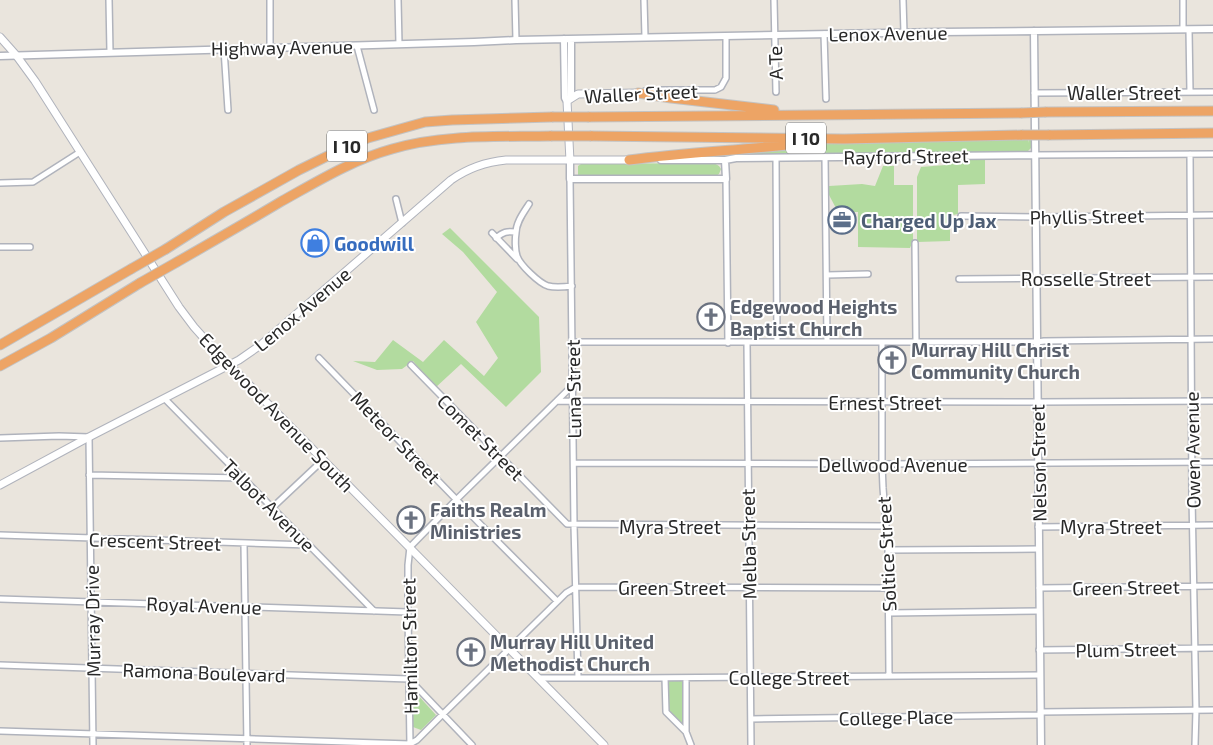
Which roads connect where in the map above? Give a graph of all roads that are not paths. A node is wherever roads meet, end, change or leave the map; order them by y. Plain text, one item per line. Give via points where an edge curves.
1 (109, 0) edge
2 (270, 0) edge
3 (398, 0) edge
4 (515, 0) edge
5 (644, 0) edge
6 (774, 0) edge
7 (903, 0) edge
8 (1183, 0) edge
9 (1213, 29) edge
10 (1186, 30) junction
11 (1034, 31) junction
12 (904, 33) junction
13 (824, 34) junction
14 (774, 35) junction
15 (726, 36) junction
16 (0, 37) edge
17 (645, 38) junction
18 (567, 39) junction
19 (516, 40) junction
20 (399, 44) junction
21 (357, 46) junction
22 (270, 48) junction
23 (224, 49) junction
24 (110, 52) junction
25 (16, 55) junction
26 (0, 56) edge
27 (776, 92) dead end
28 (1190, 92) junction
29 (1213, 92) edge
30 (638, 93) junction
31 (1034, 93) junction
32 (826, 99) dead end
33 (567, 101) junction
34 (228, 110) dead end
35 (374, 110) dead end
36 (1213, 111) edge
37 (862, 114) junction
38 (1213, 133) edge
39 (844, 139) junction
40 (80, 152) junction
41 (1190, 154) junction
42 (1213, 154) edge
43 (1034, 155) junction
44 (825, 157) junction
45 (776, 158) junction
46 (570, 160) junction
47 (629, 160) junction
48 (725, 160) junction
49 (570, 179) junction
50 (726, 179) junction
51 (0, 183) edge
52 (396, 199) dead end
53 (529, 204) dead end
54 (1191, 215) junction
55 (1213, 215) edge
56 (961, 216) dead end
57 (1035, 216) junction
58 (402, 223) junction
59 (516, 232) junction
60 (492, 233) dead end
61 (496, 238) junction
62 (915, 243) dead end
63 (30, 246) dead end
64 (0, 248) edge
65 (519, 261) junction
66 (868, 274) dead end
67 (827, 275) junction
68 (1190, 277) junction
69 (1213, 277) edge
70 (1036, 278) junction
71 (959, 279) dead end
72 (572, 286) junction
73 (1191, 339) junction
74 (1213, 339) edge
75 (572, 342) junction
76 (777, 342) junction
77 (827, 342) junction
78 (882, 342) junction
79 (916, 342) junction
80 (1037, 342) junction
81 (728, 343) junction
82 (747, 343) junction
83 (0, 345) edge
84 (24, 353) junction
85 (319, 358) dead end
86 (229, 365) junction
87 (411, 365) dead end
88 (0, 366) edge
89 (0, 372) edge
90 (573, 385) junction
91 (165, 399) junction
92 (557, 401) junction
93 (1192, 401) junction
94 (1213, 401) edge
95 (573, 402) junction
96 (746, 402) junction
97 (882, 402) junction
98 (1037, 402) junction
99 (89, 437) junction
100 (0, 438) edge
101 (500, 457) junction
102 (324, 460) junction
103 (1213, 462) edge
104 (574, 463) junction
105 (1192, 463) junction
106 (747, 464) junction
107 (882, 464) junction
108 (1037, 464) junction
109 (90, 475) junction
110 (243, 478) junction
111 (0, 485) edge
112 (456, 500) junction
113 (272, 508) junction
114 (574, 525) junction
115 (1213, 525) edge
116 (748, 526) junction
117 (886, 526) junction
118 (1194, 526) junction
119 (1038, 527) junction
120 (0, 535) edge
121 (91, 538) junction
122 (244, 544) junction
123 (309, 545) junction
124 (410, 547) junction
125 (1038, 549) junction
126 (888, 550) junction
127 (1194, 586) junction
128 (1213, 586) edge
129 (576, 587) junction
130 (749, 587) junction
131 (888, 588) junction
132 (1039, 588) junction
133 (0, 598) edge
134 (91, 602) junction
135 (557, 602) junction
136 (244, 606) junction
137 (374, 611) junction
138 (408, 612) junction
139 (1039, 612) junction
140 (889, 613) junction
141 (509, 648) junction
142 (1195, 648) junction
143 (1213, 648) edge
144 (1039, 650) junction
145 (0, 665) edge
146 (92, 668) junction
147 (246, 673) junction
148 (1040, 675) junction
149 (889, 676) junction
150 (750, 677) junction
151 (538, 678) junction
152 (578, 678) junction
153 (665, 678) junction
154 (686, 678) junction
155 (409, 679) junction
156 (1196, 710) junction
157 (1213, 710) edge
158 (1040, 714) junction
159 (442, 715) junction
160 (751, 719) junction
161 (0, 730) edge
162 (686, 732) junction
163 (93, 734) junction
164 (246, 742) edge
165 (410, 744) edge
166 (93, 745) edge
167 (472, 745) edge
168 (604, 745) edge
169 (690, 745) edge
170 (751, 745) edge
171 (1041, 745) edge
172 (1195, 745) edge

1 - 24 street
2 - 22 street
3 - 20 street
4 - 19 street
5 - 17 street
6 - 14 street, A Te
7 - 12 street
8 - 10 street
9 - 10 street, Lenox Avenue
10 - 11 street, Lenox Avenue
10 - 28 street
11 - 12 street, Lenox Avenue
11 - 31 street, Nelson Street
12 - 13 street, Lenox Avenue
13 - 14 street, Lenox Avenue
13 - 32 street
14 - 15 street, Lenox Avenue
14 - 27 street, A Te
15 - 17 street, Lenox Avenue
15 - 30 street, Waller Street via 726,78 721,87 715,90
16 - 25 main road, Edgewood Avenue South
17 - 18 street, Lenox Avenue
18 - 19 street, Highway Avenue
18 - 33 street, Luna Street
19 - 20 street, Highway Avenue
20 - 21 street, Highway Avenue
21 - 22 street, Highway Avenue
21 - 35 street
22 - 23 street, Highway Avenue
23 - 24 street, Highway Avenue
23 - 34 street
24 - 25 street, Highway Avenue
25 - 26 street, Highway Avenue
25 - 40 main road, Edgewood Avenue South
28 - 29 street, Waller Street
28 - 31 street, Waller Street
30 - 33 main road, Waller Street via 578,94
30 - 37 highway via 778,110
31 - 43 street, Nelson Street
33 - 46 main road, Luna Street
36 - 37 highway, I 10, bridge
37 - 83 highway, I 10, bridge via 552,117 425,122 346,146 299,170
38 - 39 highway, I 10, bridge
39 - 47 highway
39 - 84 highway, I 10, bridge via 472,137 392,149 332,173
40 - 51 street via 33,182
40 - 86 main road, Edgewood Avenue South via 179,307
41 - 42 street, Rayford Street
41 - 43 street, Rayford Street
41 - 54 street, Owen Avenue
43 - 44 street, Rayford Street
43 - 57 street, Nelson Street
44 - 45 street, Rayford Street
44 - 67 street
45 - 48 street, Rayford Street
45 - 76 street
46 - 47 main road, Rayford Street
46 - 49 street, Luna Street
46 - 58 main road, Lenox Avenue via 506,160 477,166 451,180
47 - 48 street, Rayford Street
48 - 50 street
49 - 50 street
49 - 72 street, Luna Street
50 - 81 street
52 - 58 street
53 - 59 street
54 - 55 street, Phyllis Street
54 - 57 street, Phyllis Street
54 - 68 street, Owen Avenue
56 - 57 street, Phyllis Street
57 - 70 street, Nelson Street
58 - 86 main road, Lenox Avenue via 281,329
59 - 61 street via 504,232
59 - 65 street
60 - 61 street
61 - 65 street
62 - 79 street
63 - 64 street
65 - 72 street via 543,284
66 - 67 street
67 - 77 street
68 - 69 street, Rosselle Street
68 - 70 street, Rosselle Street
68 - 73 street, Owen Avenue
70 - 71 street, Rosselle Street
70 - 80 street, Nelson Street
72 - 75 street, Luna Street
73 - 74 street
73 - 80 street
73 - 93 street, Owen Avenue
75 - 81 street
75 - 90 street, Luna Street
76 - 77 street
76 - 82 street
77 - 78 street
78 - 79 street
78 - 97 street, Soltice Street
79 - 80 street
80 - 98 street, Nelson Street
81 - 82 street
82 - 96 street, Melba Street
84 - 88 highway, I 10
84 - 89 highway
85 - 112 street, Meteor Street
86 - 91 main road, Lenox Avenue
86 - 102 main road, Edgewood Avenue South
87 - 101 street, Comet Street
90 - 92 street
90 - 95 street, Luna Street
91 - 99 main road, Lenox Avenue
91 - 110 street, Talbot Avenue
92 - 95 street, Ernest Street
92 - 101 street
93 - 94 street, Ernest Street
93 - 98 street, Ernest Street
93 - 105 street, Owen Avenue
95 - 96 street, Ernest Street
95 - 104 street, Luna Street
96 - 97 street, Ernest Street
96 - 106 street, Melba Street
97 - 98 street, Ernest Street
97 - 107 street, Soltice Street
98 - 108 street, Nelson Street
99 - 100 street
99 - 109 street, Murray Drive
99 - 111 main road, Lenox Avenue
101 - 112 street
101 - 114 street, Comet Street via 567,524
102 - 113 street
102 - 124 main road, Edgewood Avenue South
103 - 105 street, Dellwood Avenue
104 - 106 street, Dellwood Avenue
104 - 114 street, Luna Street
105 - 108 street, Dellwood Avenue
105 - 118 street, Owen Avenue
106 - 107 street, Dellwood Avenue
106 - 116 street, Melba Street
107 - 108 street, Dellwood Avenue
107 - 117 street, Soltice Street
108 - 119 street, Nelson Street
109 - 110 street
109 - 121 street, Murray Drive
110 - 113 street, Talbot Avenue
112 - 124 street
112 - 135 street, Meteor Street
113 - 123 street, Talbot Avenue
114 - 116 street, Myra Street
114 - 129 street, Luna Street
115 - 118 street, Myra Street
116 - 117 street, Myra Street
116 - 130 street, Melba Street
117 - 126 street, Soltice Street
118 - 119 street, Myra Street
118 - 127 street, Owen Avenue
119 - 125 street, Nelson Street
120 - 121 street, Crescent Street
121 - 122 street, Crescent Street
121 - 134 street, Murray Drive
122 - 123 street, Crescent Street
122 - 136 street
123 - 137 street, Talbot Avenue
124 - 138 street, Hamilton Street
124 - 141 main road, Edgewood Avenue South
125 - 126 street, Myra Street
125 - 132 street, Nelson Street
126 - 131 street, Soltice Street
127 - 128 street, Green Street
127 - 132 street, Green Street
127 - 142 street, Owen Avenue
129 - 130 street, Green Street
129 - 135 street
129 - 152 street, Luna Street
130 - 131 street, Green Street
130 - 150 street, Melba Street
131 - 140 street, Soltice Street
132 - 139 street, Nelson Street
133 - 134 street, Royal Avenue
134 - 136 street, Royal Avenue
134 - 146 street, Murray Drive
135 - 141 street
136 - 137 street, Royal Avenue
136 - 147 street
137 - 138 street, Royal Avenue
138 - 155 street, Hamilton Street
139 - 140 street
139 - 144 street, Nelson Street
140 - 149 street, Soltice Street
141 - 151 main road, Edgewood Avenue South
141 - 159 street
142 - 143 street, Plum Street
142 - 144 street, Plum Street
142 - 156 street, Owen Avenue
144 - 148 street, Nelson Street
145 - 146 street, Ramona Boulevard
146 - 147 street, Ramona Boulevard
146 - 163 street, Murray Drive
147 - 155 street, Ramona Boulevard
147 - 164 street
148 - 149 street, College Street
148 - 158 street, Nelson Street
149 - 150 street, College Street
150 - 154 street, College Street
150 - 160 street, Melba Street
151 - 152 street, College Street
151 - 168 main road, Edgewood Avenue South
152 - 153 street, College Street
153 - 154 street, College Street
153 - 162 street via 666,712
154 - 162 street
155 - 159 street
155 - 165 street, Hamilton Street
156 - 157 street
156 - 158 street
156 - 172 street, Owen Avenue
158 - 160 street, College Place
158 - 171 street, Nelson Street
159 - 165 street
159 - 167 street
160 - 170 street, Melba Street
161 - 163 street
162 - 169 street
163 - 164 street
163 - 166 street, Murray Drive
164 - 165 street

